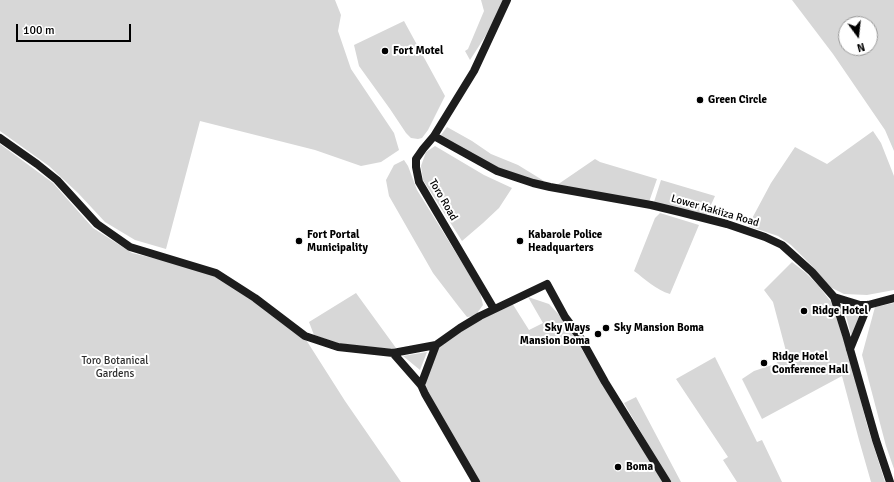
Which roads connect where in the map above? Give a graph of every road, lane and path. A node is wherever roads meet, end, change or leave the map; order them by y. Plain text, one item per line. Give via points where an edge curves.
1 (507, 0) edge
2 (434, 136) junction
3 (0, 138) edge
4 (834, 297) junction
5 (894, 298) edge
6 (868, 305) junction
7 (494, 309) junction
8 (436, 345) junction
9 (850, 349) junction
10 (393, 353) junction
11 (421, 385) junction
12 (476, 482) edge
13 (668, 482) edge
14 (890, 482) edge

1 - 2 main road, Toro Road via 474,71
2 - 4 main road, Lower Kakiiza Road via 497,171 533,183 651,205 727,224 765,237 794,256
2 - 7 main road, Toro Road via 416,159 419,182
3 - 10 main road via 57,180 97,224 130,247 216,274 254,298 305,336 338,347
4 - 6 main road
4 - 9 main road, Lower Kakiiza Road
5 - 6 main road
6 - 9 main road
7 - 8 main road
7 - 13 main road via 547,284 565,318 580,338
8 - 10 main road
8 - 11 main road
9 - 14 main road, Lower Kakiiza Road
10 - 11 main road
11 - 12 main road

